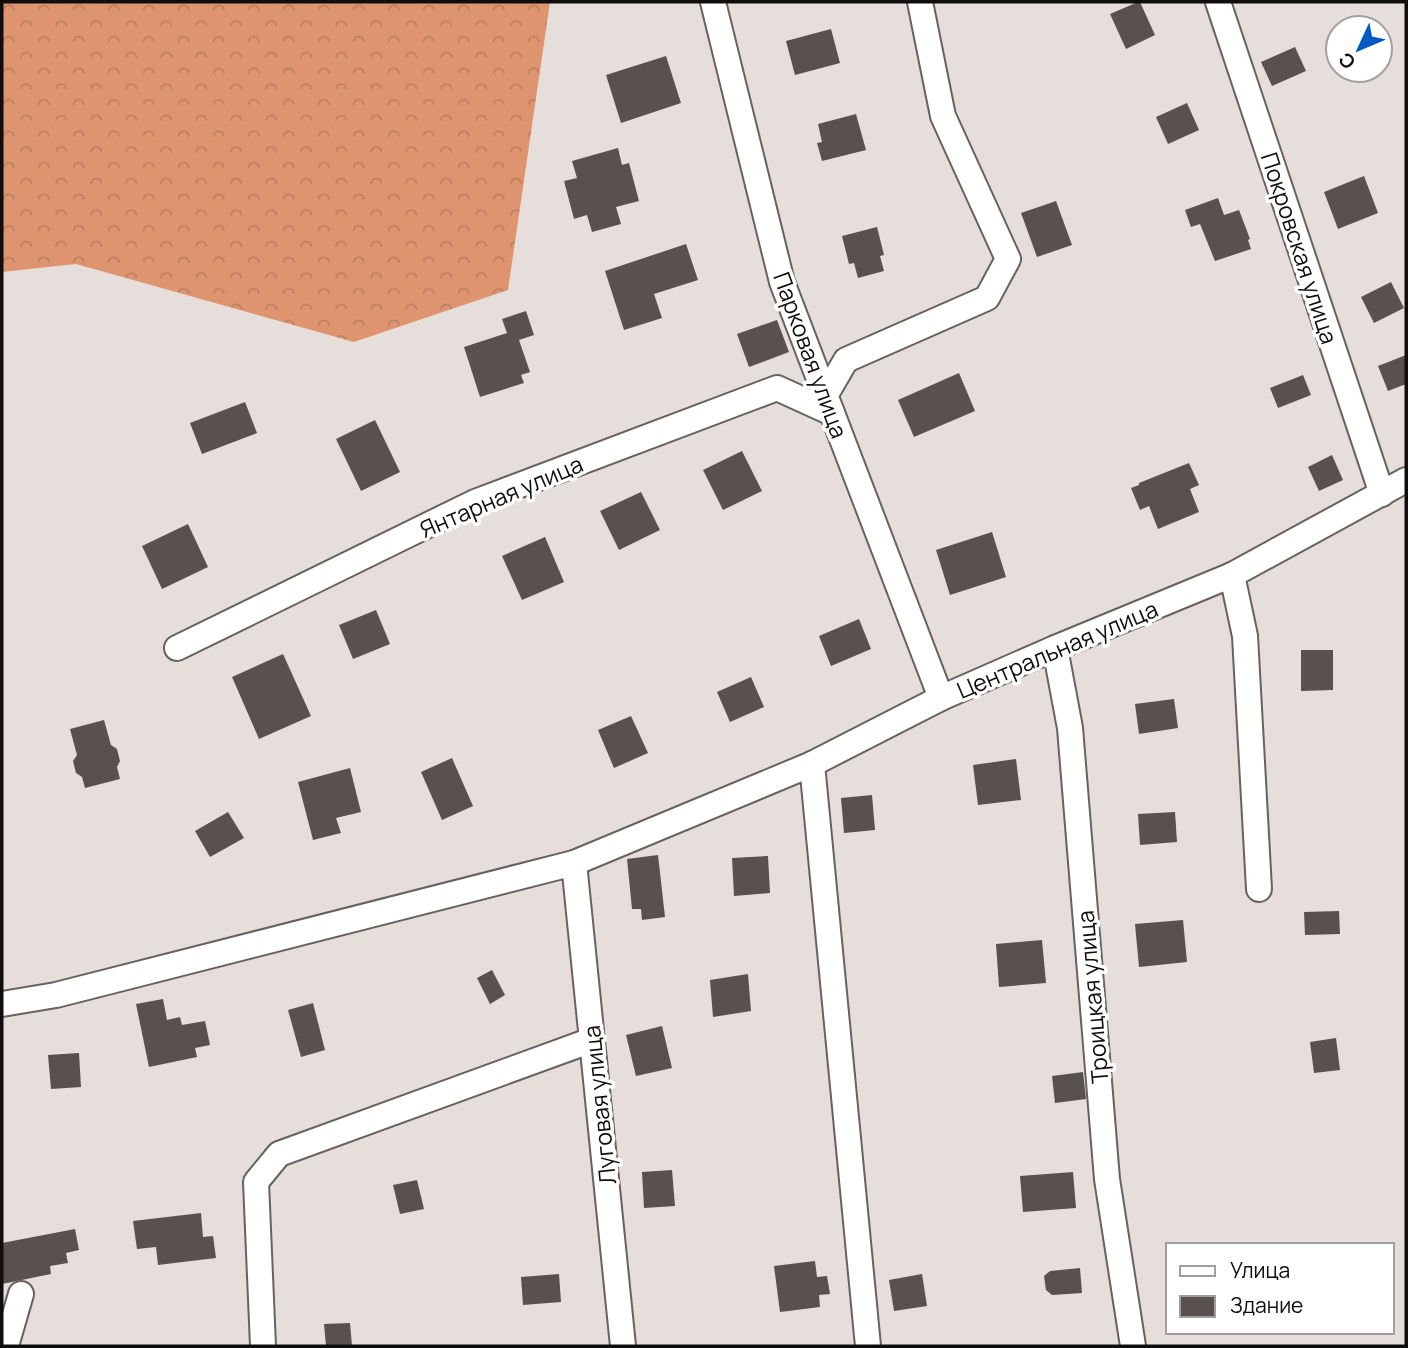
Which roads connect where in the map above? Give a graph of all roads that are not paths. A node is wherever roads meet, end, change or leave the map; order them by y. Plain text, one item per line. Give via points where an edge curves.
1 (713, 2) edge
2 (920, 2) edge
3 (1218, 2) edge
4 (829, 405) junction
5 (1406, 480) edge
6 (1382, 494) junction
7 (1232, 575) junction
8 (177, 648) dead end
9 (1055, 648) junction
10 (942, 698) junction
11 (812, 764) junction
12 (574, 863) junction
13 (1259, 889) dead end
14 (2, 1004) edge
15 (592, 1040) junction
16 (21, 1294) dead end
17 (6, 1346) edge
18 (263, 1346) edge
19 (623, 1346) edge
20 (868, 1346) edge
21 (1133, 1346) edge

1 - 4 street, Парковая улица via 782,282
2 - 4 street via 943,116 1008,259 987,298 846,360
3 - 6 street, Покровская улица
4 - 8 street, Янтарная улица via 777,387 475,502
4 - 10 street, Парковая улица
5 - 6 street, Центральная улица
6 - 7 street, Центральная улица
7 - 9 street, Центральная улица
7 - 13 street via 1245,636
9 - 10 street, Центральная улица
9 - 21 street, Троицкая улица via 1070,728 1107,1179
10 - 11 street, Центральная улица
11 - 12 street, Центральная улица
11 - 20 street
12 - 14 street, Центральная улица via 56,995
12 - 15 street, Луговая улица
15 - 18 street via 279,1154 256,1182
15 - 19 street, Луговая улица
16 - 17 street

